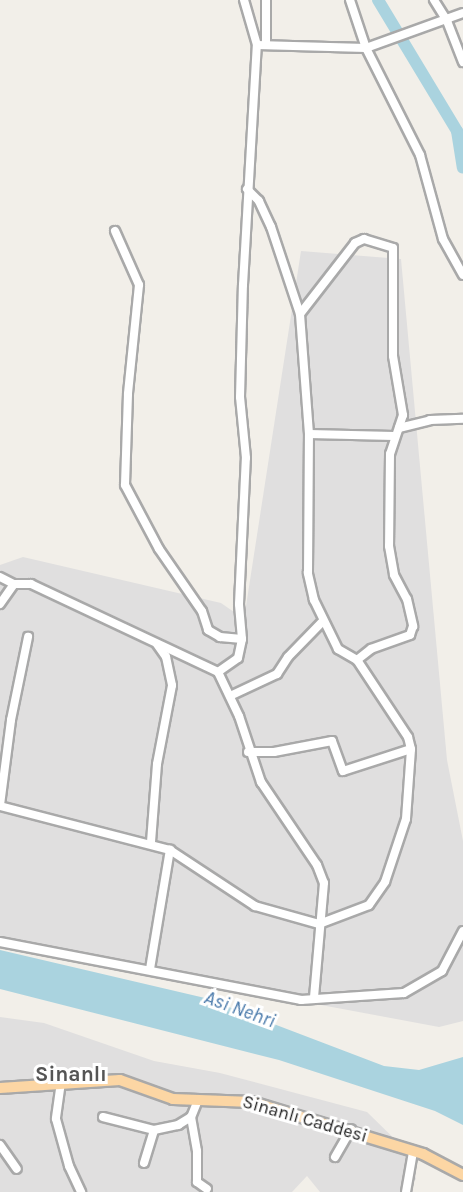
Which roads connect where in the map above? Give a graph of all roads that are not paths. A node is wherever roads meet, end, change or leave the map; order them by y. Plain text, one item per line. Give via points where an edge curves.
1 (244, 0) edge
2 (266, 0) edge
3 (350, 0) edge
4 (434, 0) edge
5 (463, 13) edge
6 (444, 22) junction
7 (261, 45) junction
8 (366, 48) junction
9 (463, 62) edge
10 (247, 189) junction
11 (115, 231) dead end
12 (463, 275) edge
13 (300, 314) junction
14 (463, 419) edge
15 (397, 432) junction
16 (309, 434) junction
17 (0, 577) edge
18 (14, 584) junction
19 (0, 604) edge
20 (322, 622) junction
21 (28, 637) dead end
22 (242, 639) junction
23 (157, 644) junction
24 (357, 660) junction
25 (218, 672) junction
26 (230, 696) junction
27 (0, 720) edge
28 (11, 720) junction
29 (411, 749) junction
30 (248, 752) junction
31 (0, 805) edge
32 (151, 842) junction
33 (170, 850) junction
34 (319, 924) junction
35 (463, 931) edge
36 (0, 942) edge
37 (150, 969) junction
38 (314, 998) junction
39 (61, 1082) junction
40 (0, 1088) edge
41 (198, 1100) junction
42 (104, 1117) dead end
43 (191, 1117) junction
44 (154, 1130) junction
45 (351, 1130) junction
46 (0, 1145) edge
47 (413, 1152) junction
48 (335, 1156) dead end
49 (144, 1163) dead end
50 (17, 1170) dead end
51 (463, 1176) edge
52 (204, 1191) edge
53 (81, 1192) edge
54 (406, 1192) edge

1 - 7 street
2 - 7 street
3 - 8 street
4 - 6 street
5 - 6 street
6 - 8 street
6 - 9 street
7 - 8 street
7 - 10 street
8 - 12 street via 420,154 443,239
10 - 13 street via 259,201 271,227
10 - 22 street via 240,397 246,458 239,604
11 - 22 street via 139,285 128,394 125,485 159,549 202,611 208,630 220,637
13 - 15 street via 356,243 364,240 393,248 393,356 404,415
13 - 16 street
14 - 15 street via 430,420
15 - 16 street
15 - 24 street via 390,454 389,546 394,575 407,599 412,626 410,635 371,649
16 - 20 street via 308,573
17 - 18 street
18 - 19 street
18 - 23 street via 31,584
20 - 24 street via 338,649
20 - 26 street via 277,674
21 - 28 street
22 - 25 street via 238,658
23 - 25 street
23 - 32 street via 166,657 172,685 157,764
24 - 29 street via 398,721
25 - 26 street
26 - 30 street
27 - 28 street
28 - 31 street
29 - 30 street via 343,771 332,741 274,752
29 - 34 street via 406,819 380,893 369,905
30 - 34 street via 261,782 317,865 326,895
31 - 32 street
32 - 33 street
33 - 34 street via 255,906
33 - 37 street
34 - 38 street
35 - 38 street via 441,971 404,993
36 - 37 street via 86,962
37 - 38 street via 301,1000
39 - 40 main road, Sinanlı Caddesi
39 - 41 main road, Sinanlı Caddesi via 120,1080 173,1099
39 - 53 street via 56,1119
41 - 43 street
41 - 45 main road, Sinanlı Caddesi via 233,1098
42 - 44 street
43 - 44 street via 178,1125
43 - 52 street via 197,1182
44 - 49 street
45 - 47 main road, Sinanlı Caddesi
45 - 48 street
46 - 50 street
47 - 51 main road, Sinanlı Caddesi
47 - 54 street

